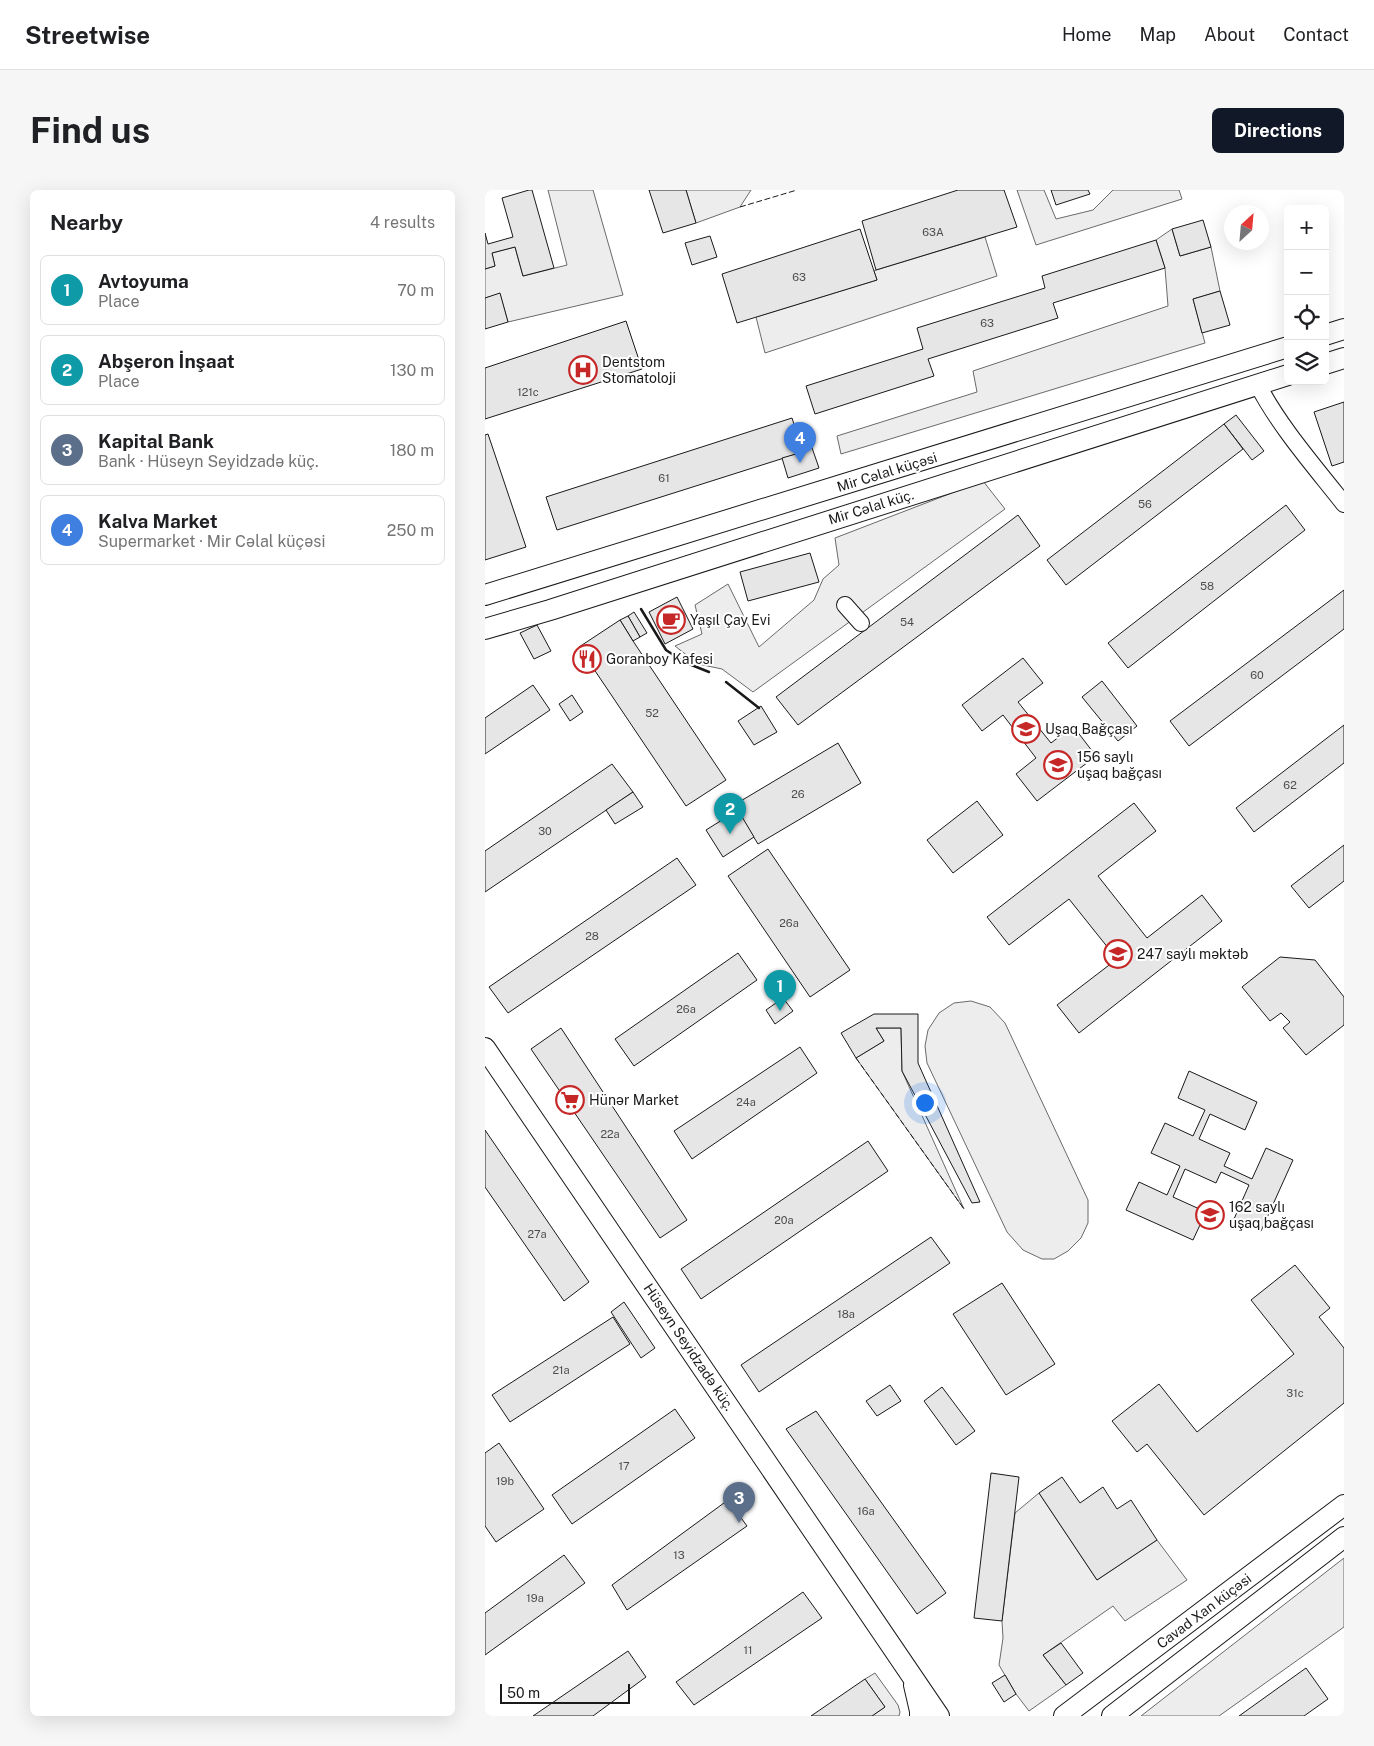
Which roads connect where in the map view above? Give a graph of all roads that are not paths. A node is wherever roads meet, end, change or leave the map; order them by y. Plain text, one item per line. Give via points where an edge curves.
1 (1344, 329) edge
2 (1329, 334) edge
3 (1284, 347) edge
4 (1249, 358) junction
5 (1344, 358) edge
6 (1329, 363) edge
7 (1284, 376) edge
8 (1258, 384) junction
9 (1344, 504) edge
10 (485, 595) edge
11 (845, 605) dead end
12 (861, 623) dead end
13 (485, 628) edge
14 (485, 1048) edge
15 (1344, 1505) edge
16 (1344, 1537) edge
17 (911, 1675) junction
18 (920, 1716) edge
19 (939, 1716) edge
20 (1063, 1716) edge
21 (1112, 1716) edge

1 - 2 street
3 - 4 street, Mir Cəlal küçəsi
4 - 8 street
4 - 10 street, Mir Cəlal küçəsi
5 - 6 street
7 - 8 street
8 - 9 street via 1278,418
8 - 13 street, Mir Cəlal küç.
11 - 12 street
14 - 17 street, Hüseyn Seyidzadə küç.
15 - 20 street, Cavad Xan küçəsi
16 - 21 street, Cavad Xan küçəsi
17 - 18 street
17 - 19 street, Hüseyn Seyidzadə küç.

